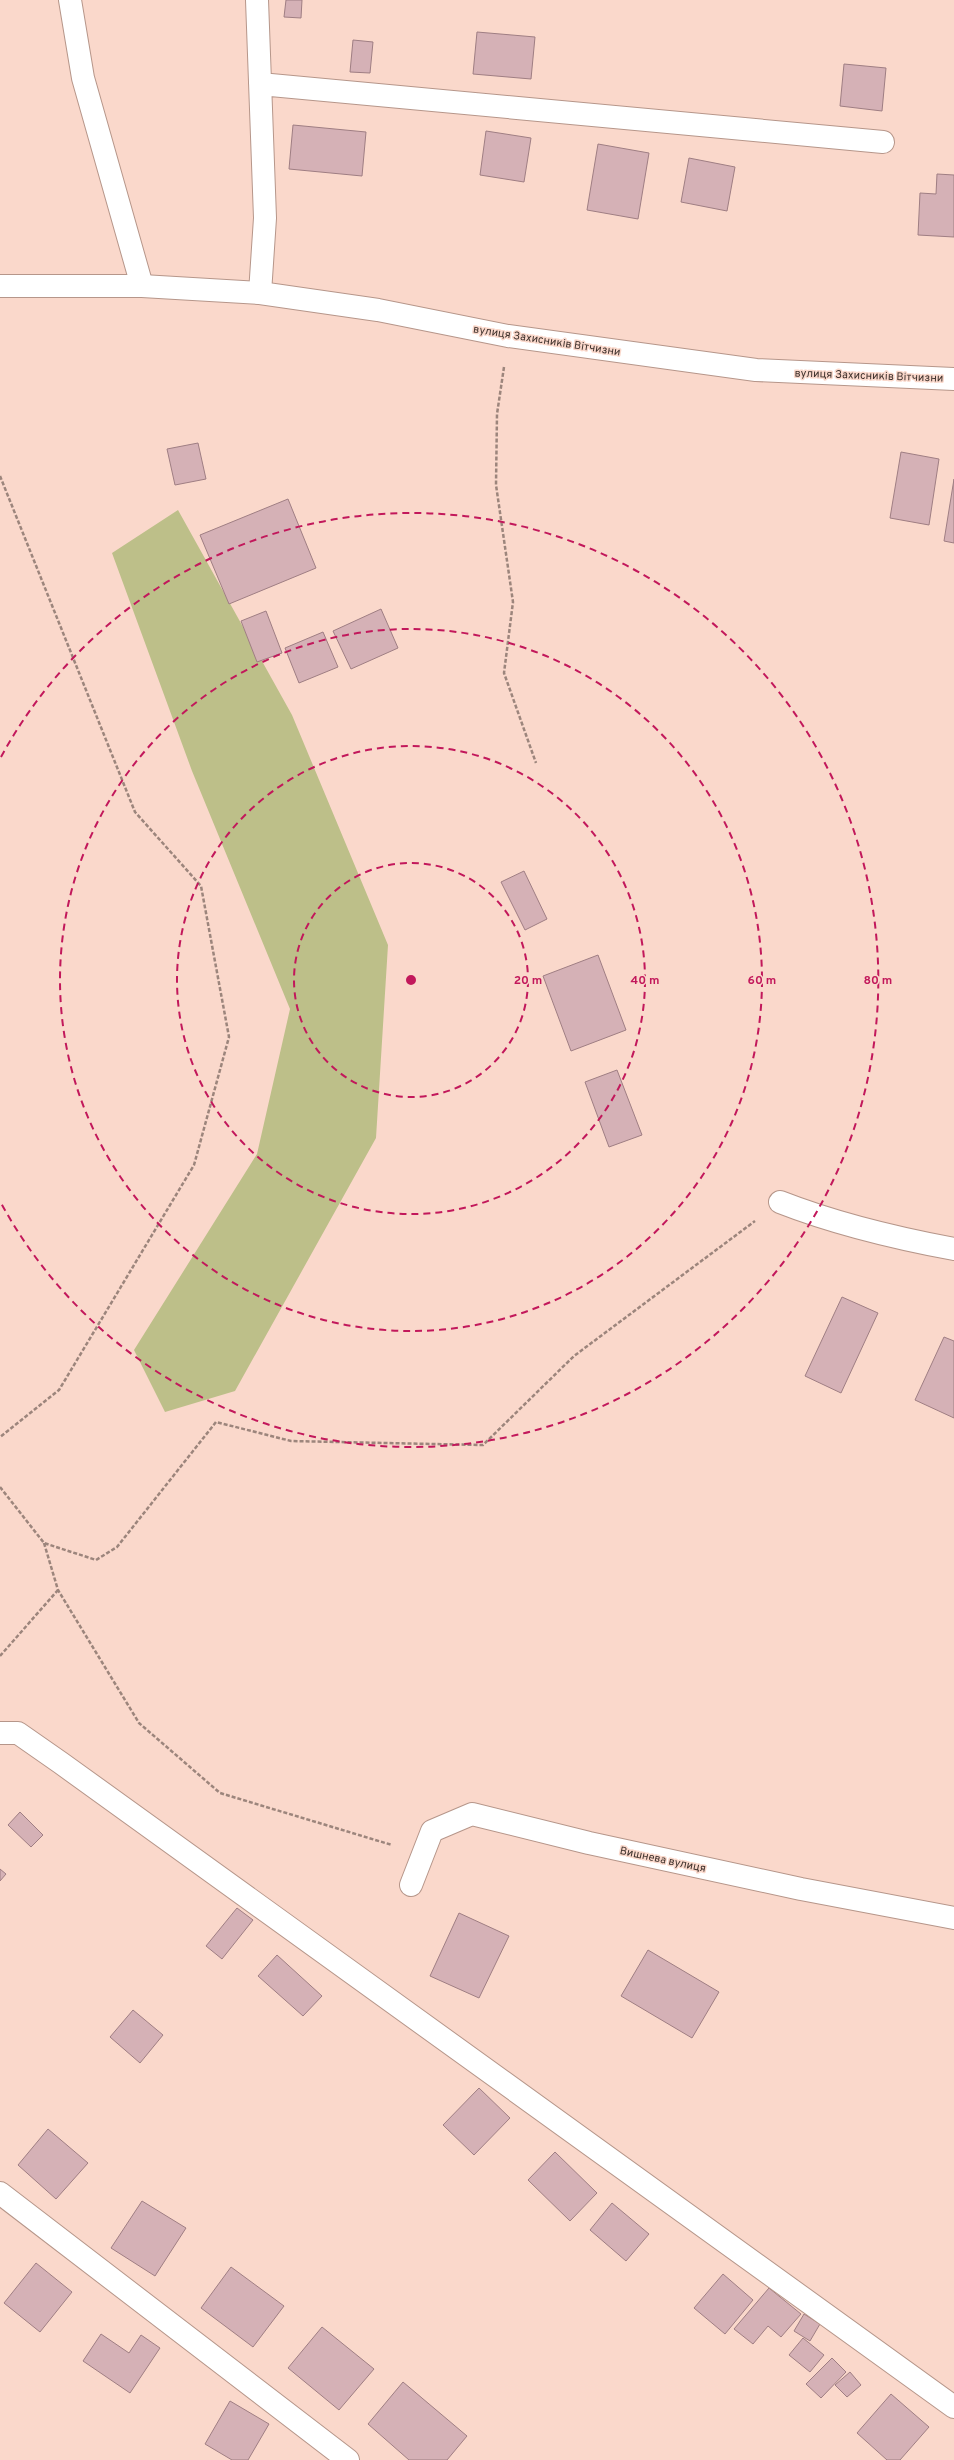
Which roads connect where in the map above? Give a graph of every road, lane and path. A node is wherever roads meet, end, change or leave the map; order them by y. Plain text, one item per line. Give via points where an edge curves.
1 (70, 0) edge
2 (257, 0) edge
3 (260, 84) junction
4 (883, 142) dead end
5 (0, 286) edge
6 (142, 286) junction
7 (260, 293) junction
8 (508, 336) junction
9 (954, 379) edge
10 (0, 476) edge
11 (536, 763) dead end
12 (780, 1202) joint
13 (954, 1249) edge
14 (0, 1437) edge
15 (0, 1487) edge
16 (44, 1543) junction
17 (58, 1590) junction
18 (0, 1656) edge
19 (0, 1732) edge
20 (423, 1855) junction
21 (411, 1885) dead end
22 (954, 1918) edge
23 (0, 2194) edge
24 (954, 2407) edge
25 (348, 2460) edge

1 - 6 street via 83,78
2 - 3 street
3 - 4 street
3 - 7 street via 265,218
5 - 6 street, вулиця Захисників Вітчизни
6 - 7 street, вулиця Захисників Вітчизни
7 - 8 street, вулиця Захисників Вітчизни via 378,310
8 - 9 street, вулиця Захисників Вітчизни via 756,370
8 - 11 path via 497,414 496,484 513,602 504,673
10 - 14 path via 135,812 201,886 229,1037 194,1165 59,1390
12 - 13 street via 895,1238
12 - 16 path via 574,1356 483,1445 291,1441 216,1422 117,1547 96,1560
15 - 16 path
16 - 17 path
17 - 18 path
17 - 20 path via 139,1723 220,1793
19 - 24 street via 18,1733 62,1763
20 - 21 street, Вишнева вулиця
20 - 22 street, Вишнева вулиця via 432,1831 472,1814 589,1843
23 - 25 street

